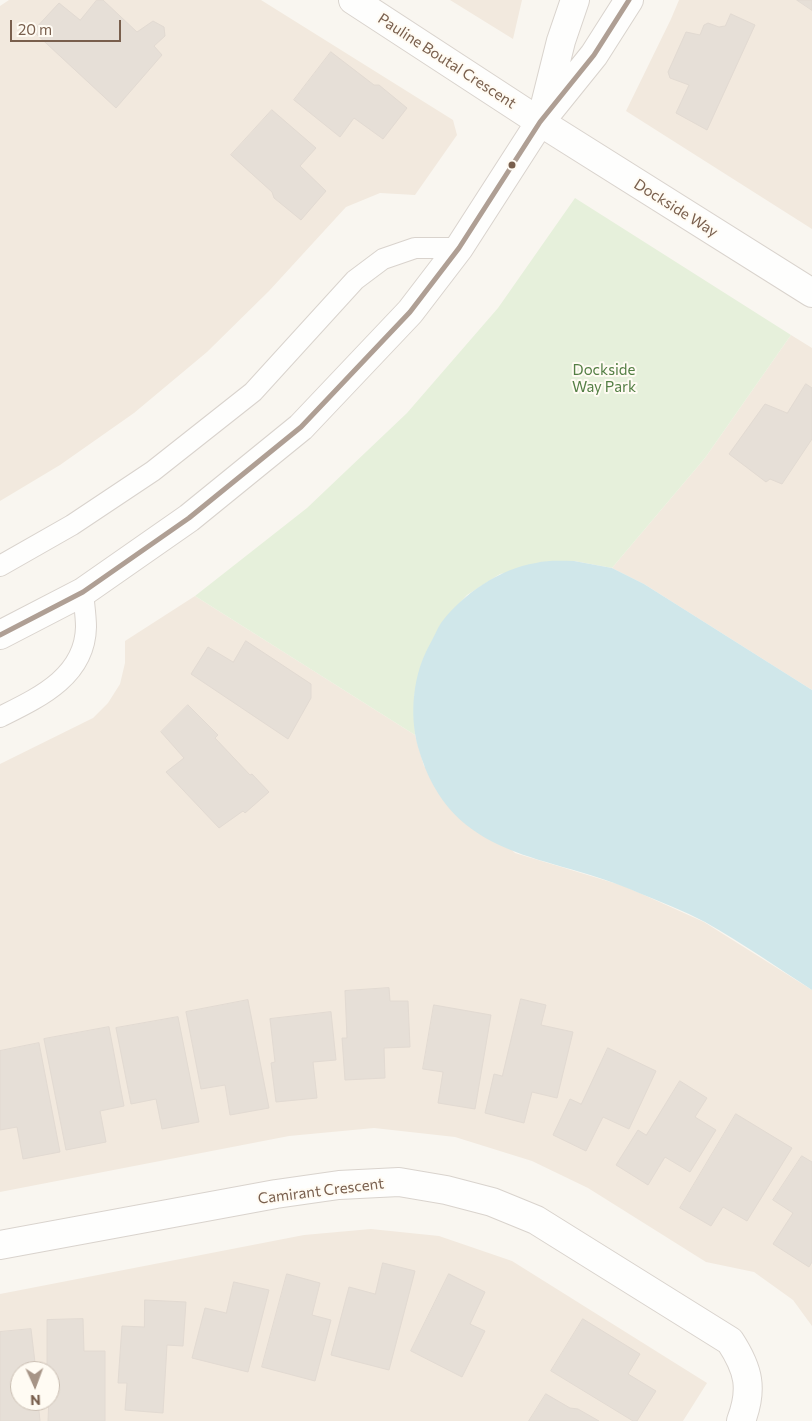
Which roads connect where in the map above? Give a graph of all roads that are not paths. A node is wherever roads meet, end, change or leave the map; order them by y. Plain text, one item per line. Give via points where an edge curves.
1 (353, 0) edge
2 (575, 0) edge
3 (629, 0) edge
4 (540, 122) junction
5 (459, 248) junction
6 (812, 294) edge
7 (0, 566) edge
8 (83, 592) junction
9 (0, 635) edge
10 (0, 717) edge
11 (0, 1245) edge
12 (741, 1421) edge

1 - 4 street, Pauline Boutal Crescent
2 - 4 street
3 - 4 street via 594,55
4 - 5 street
4 - 6 street, Dockside Way
5 - 7 lane via 415,248 383,260 356,280 253,392 153,471 72,525
5 - 8 street via 410,312 301,426 190,518
8 - 9 street
8 - 10 lane via 86,628 80,654 67,676 41,697
11 - 12 street, Camirant Crescent via 339,1185 399,1182 446,1190 492,1202 536,1220 730,1342 743,1360 747,1381 746,1406

